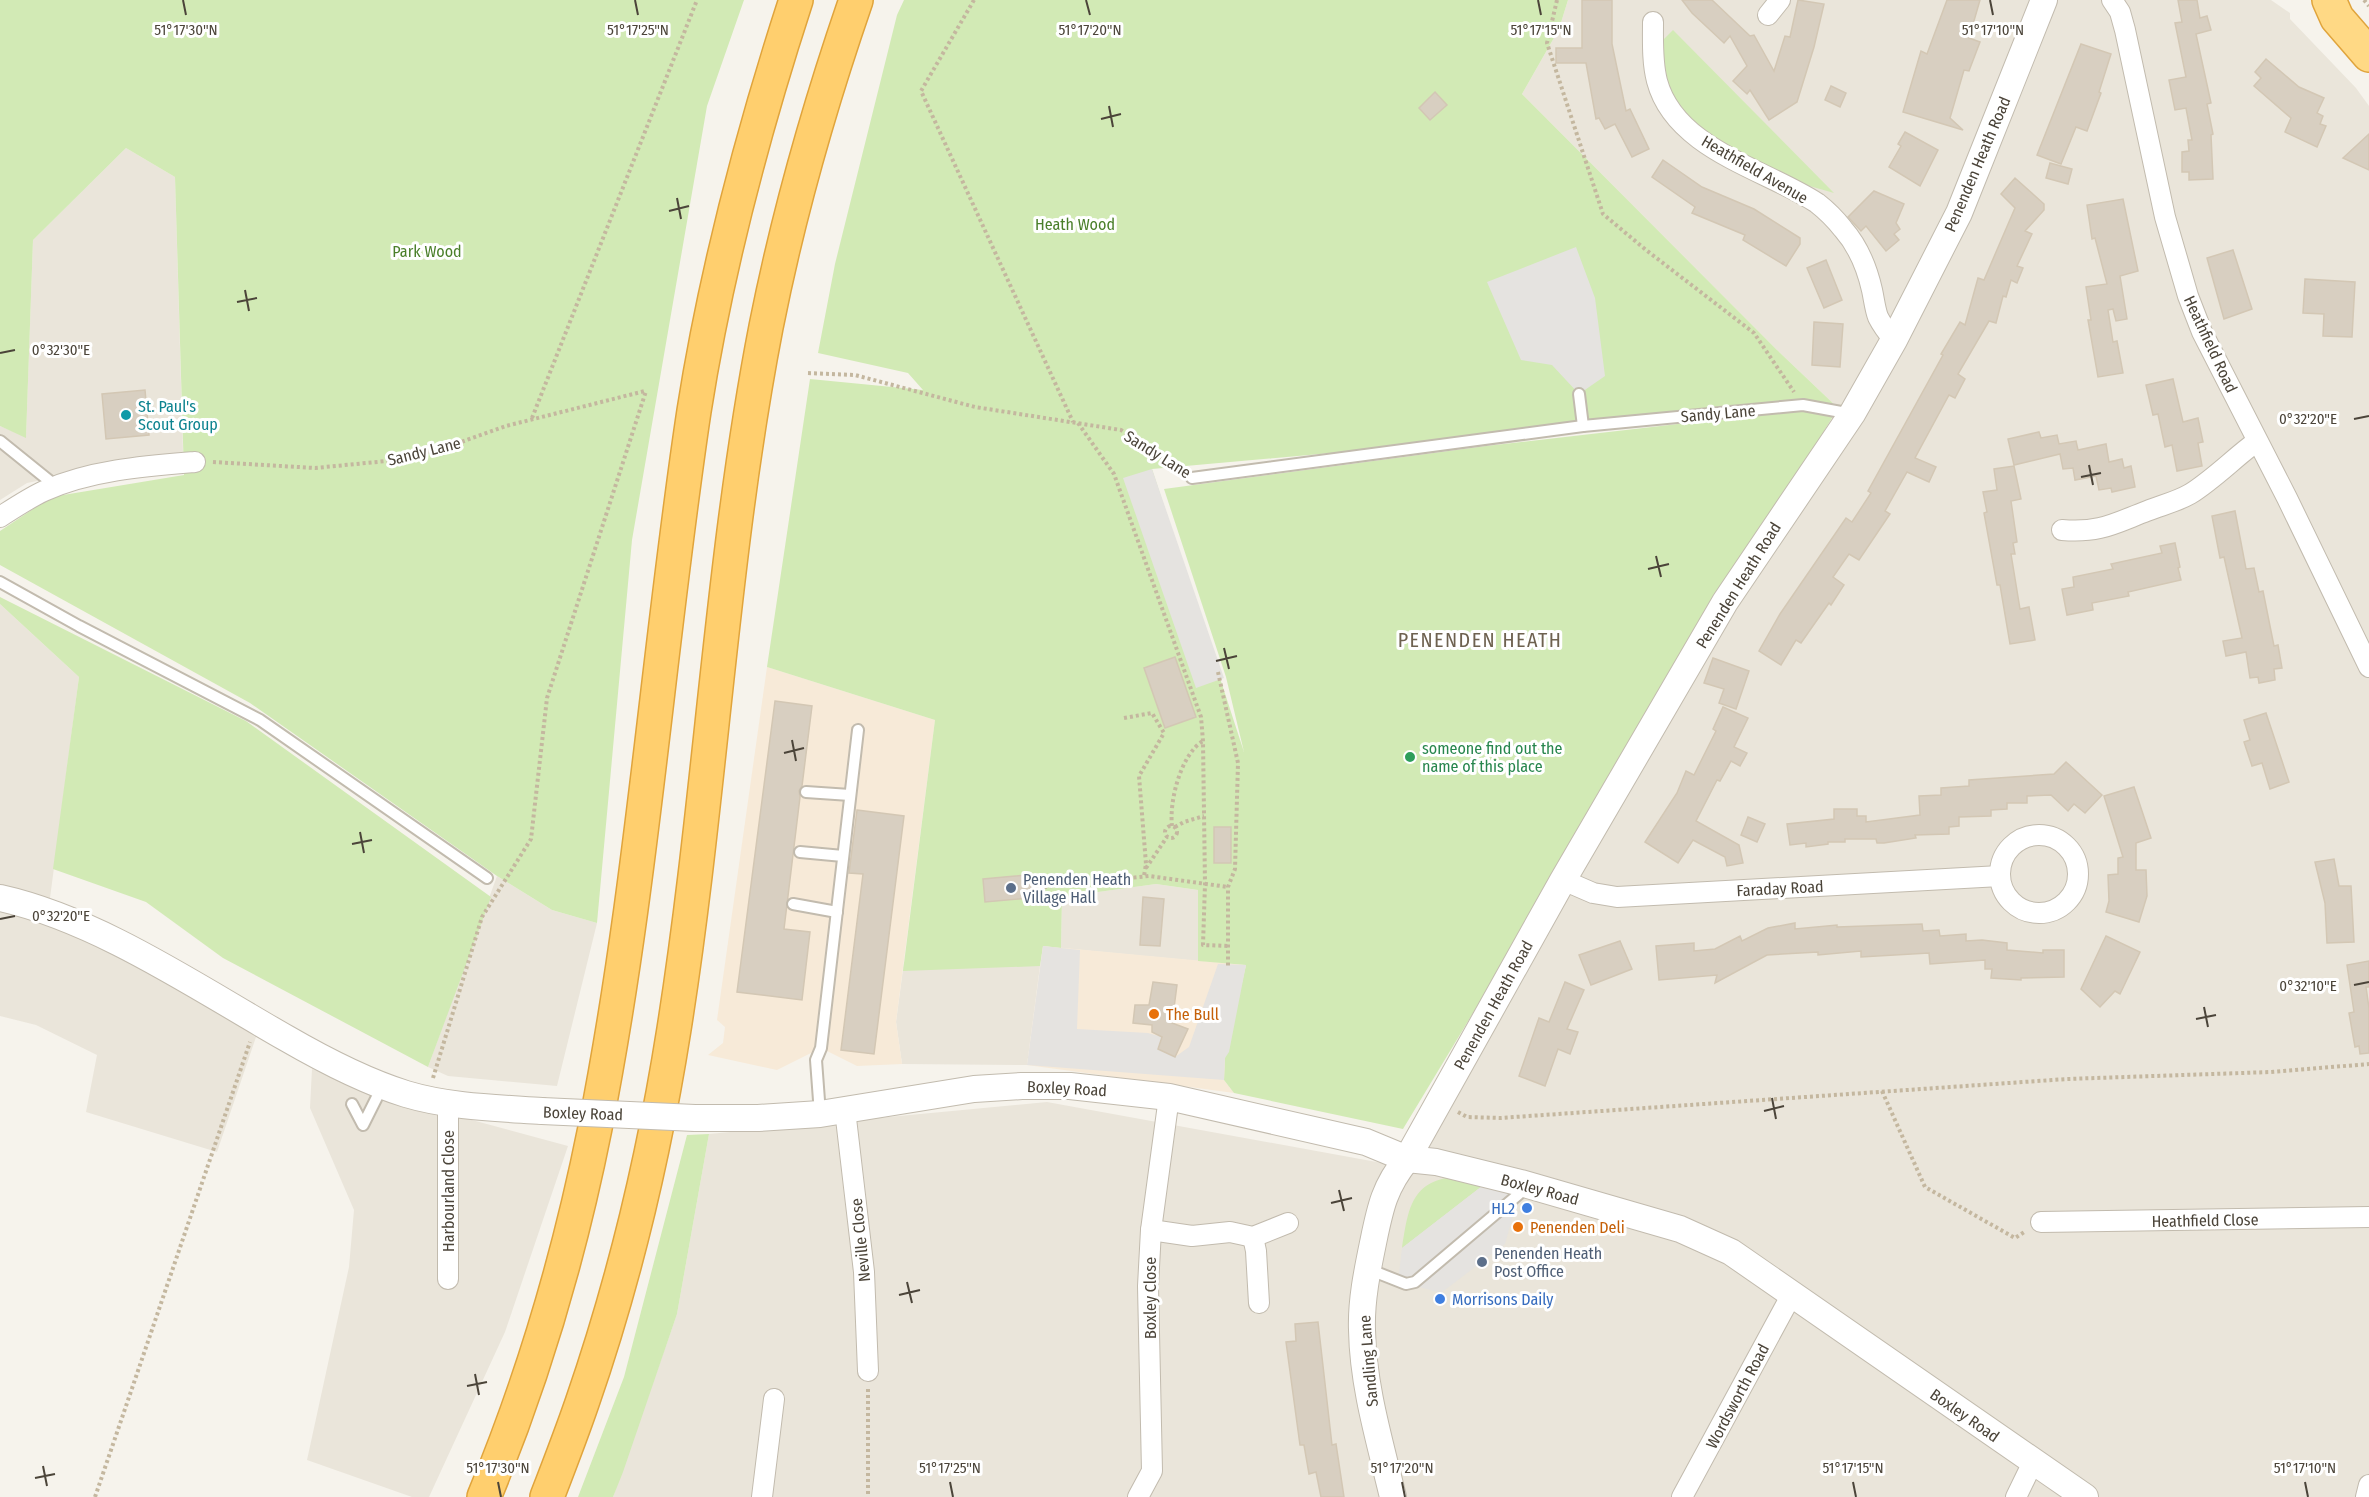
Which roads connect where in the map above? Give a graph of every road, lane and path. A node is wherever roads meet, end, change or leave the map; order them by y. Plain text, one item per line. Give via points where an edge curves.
1 (697, 0) edge
2 (796, 0) edge
3 (856, 0) edge
4 (974, 0) edge
5 (1557, 0) edge
6 (2044, 0) edge
7 (2112, 0) edge
8 (2303, 0) edge
9 (2364, 0) edge
10 (2369, 6) edge
11 (2333, 9) edge
12 (1653, 22) dead end
13 (2369, 55) edge
14 (1894, 340) junction
15 (808, 373) dead end
16 (1579, 394) dead end
17 (1803, 405) junction
18 (1852, 414) junction
19 (532, 419) junction
20 (1075, 423) junction
21 (1583, 426) junction
22 (0, 441) edge
23 (2256, 442) junction
24 (195, 462) joint
25 (1192, 478) joint
26 (57, 487) junction
27 (0, 517) edge
28 (2062, 530) dead end
29 (0, 582) edge
30 (2369, 667) edge
31 (1218, 672) dead end
32 (1124, 718) dead end
33 (858, 730) dead end
34 (1203, 741) junction
35 (806, 792) dead end
36 (850, 795) junction
37 (1204, 816) junction
38 (1174, 826) junction
39 (1167, 837) junction
40 (800, 852) dead end
41 (843, 856) junction
42 (1145, 869) junction
43 (1144, 876) junction
44 (2000, 876) dead end
45 (487, 878) dead end
46 (1563, 880) junction
47 (1205, 884) junction
48 (1044, 887) dead end
49 (1228, 887) junction
50 (0, 898) edge
51 (793, 904) dead end
52 (837, 912) junction
53 (1228, 946) junction
54 (1228, 968) dead end
55 (257, 1022) junction
56 (2369, 1064) edge
57 (383, 1085) junction
58 (1882, 1091) junction
59 (1169, 1097) junction
60 (437, 1101) junction
61 (352, 1104) dead end
62 (832, 1112) junction
63 (1467, 1117) dead end
64 (1407, 1159) junction
65 (1521, 1183) junction
66 (2369, 1217) edge
67 (2041, 1222) joint
68 (1288, 1223) dead end
69 (1151, 1230) junction
70 (1253, 1237) junction
71 (1368, 1269) junction
72 (448, 1279) dead end
73 (1792, 1294) junction
74 (1259, 1303) dead end
75 (868, 1371) joint
76 (774, 1399) dead end
77 (2033, 1462) junction
78 (2369, 1485) edge
79 (95, 1497) edge
80 (484, 1497) edge
81 (547, 1497) edge
82 (762, 1497) edge
83 (868, 1497) edge
84 (1138, 1497) edge
85 (1393, 1497) edge
86 (1682, 1497) edge
87 (2016, 1497) edge
88 (2085, 1497) edge
89 (2367, 1497) edge

1 - 19 path
2 - 80 highway via 743,177 704,356 668,599 631,907 594,1131 579,1201 540,1337
3 - 81 highway via 796,198 766,327 735,532 674,1029 656,1128 608,1320
4 - 20 path via 921,91
5 - 17 path via 1547,43 1603,213 1754,333
6 - 14 street, Penenden Heath Road via 1959,213
7 - 23 street, Heathfield Road via 2126,30 2165,217 2184,285 2202,332
8 - 11 highway
9 - 10 path
11 - 13 highway
12 - 14 street, Heathfield Avenue via 1657,80 1674,113 1687,128 1731,159 1819,205 1844,230 1867,267 1878,316
14 - 18 street, Penenden Heath Road
15 - 20 path, Sandy Lane via 855,375 975,407
16 - 21 lane
17 - 18 lane, Sandy Lane
17 - 21 lane, Sandy Lane
18 - 46 street, Penenden Heath Road via 1725,602
19 - 24 path, Sandy Lane via 450,446 356,466 315,468
19 - 60 path, Sandy Lane via 646,391 547,698 531,839 482,916
20 - 25 path, Sandy Lane via 1121,430
20 - 34 path via 1114,474 1201,717
21 - 25 lane, Sandy Lane
22 - 26 lane
23 - 28 street via 2204,484 2169,505 2090,531
23 - 30 street, Heathfield Road via 2288,498
24 - 26 street via 101,474
26 - 27 street
29 - 45 lane via 260,720
31 - 49 path via 1238,763 1235,869
32 - 42 path via 1152,713 1164,733 1139,776
33 - 36 lane
34 - 37 path
34 - 38 path via 1190,754 1172,798 1170,813
35 - 36 lane
36 - 41 lane
37 - 38 path
37 - 47 path
38 - 39 path via 1165,830
38 - 39 path via 1177,835
39 - 42 path
40 - 41 lane
41 - 52 lane
42 - 43 path
43 - 47 path
43 - 48 path
44 - 46 street, Faraday Road via 1617,897 1593,893
46 - 64 street, Penenden Heath Road
47 - 49 path
47 - 53 path via 1203,945
49 - 53 path
50 - 55 street, Boxley Road via 88,929 159,964
51 - 52 lane
52 - 62 lane via 821,1048 816,1060
53 - 54 path
55 - 57 street, Boxley Road via 330,1062
55 - 79 path
56 - 58 path
57 - 60 street, Boxley Road
57 - 61 lane via 363,1125
58 - 63 path via 1500,1118
58 - 67 path via 1925,1187 2015,1238
59 - 62 street, Boxley Road via 1070,1086 1022,1086 974,1089
59 - 64 street, Boxley Road via 1366,1142
59 - 69 street, Boxley Close
60 - 62 street, Boxley Road, bridge via 542,1111 695,1118
60 - 72 street, Harbourland Close
62 - 75 street, Neville Close via 864,1272
64 - 65 street, Boxley Road via 1436,1162
64 - 71 street, Sandling Lane via 1392,1176 1385,1194
65 - 71 lane via 1519,1194 1415,1282 1406,1284
65 - 73 street, Boxley Road via 1680,1229 1731,1252
66 - 67 street, Heathfield Close
68 - 70 street
69 - 70 street via 1192,1236 1230,1232
69 - 84 street, Boxley Close via 1148,1286 1152,1472
70 - 74 street
71 - 85 street, Sandling Lane via 1362,1330 1368,1391
73 - 77 street, Boxley Road
73 - 86 street, Wordsworth Road
75 - 83 path
76 - 82 street
77 - 87 street
77 - 88 street, Boxley Road
78 - 89 street

